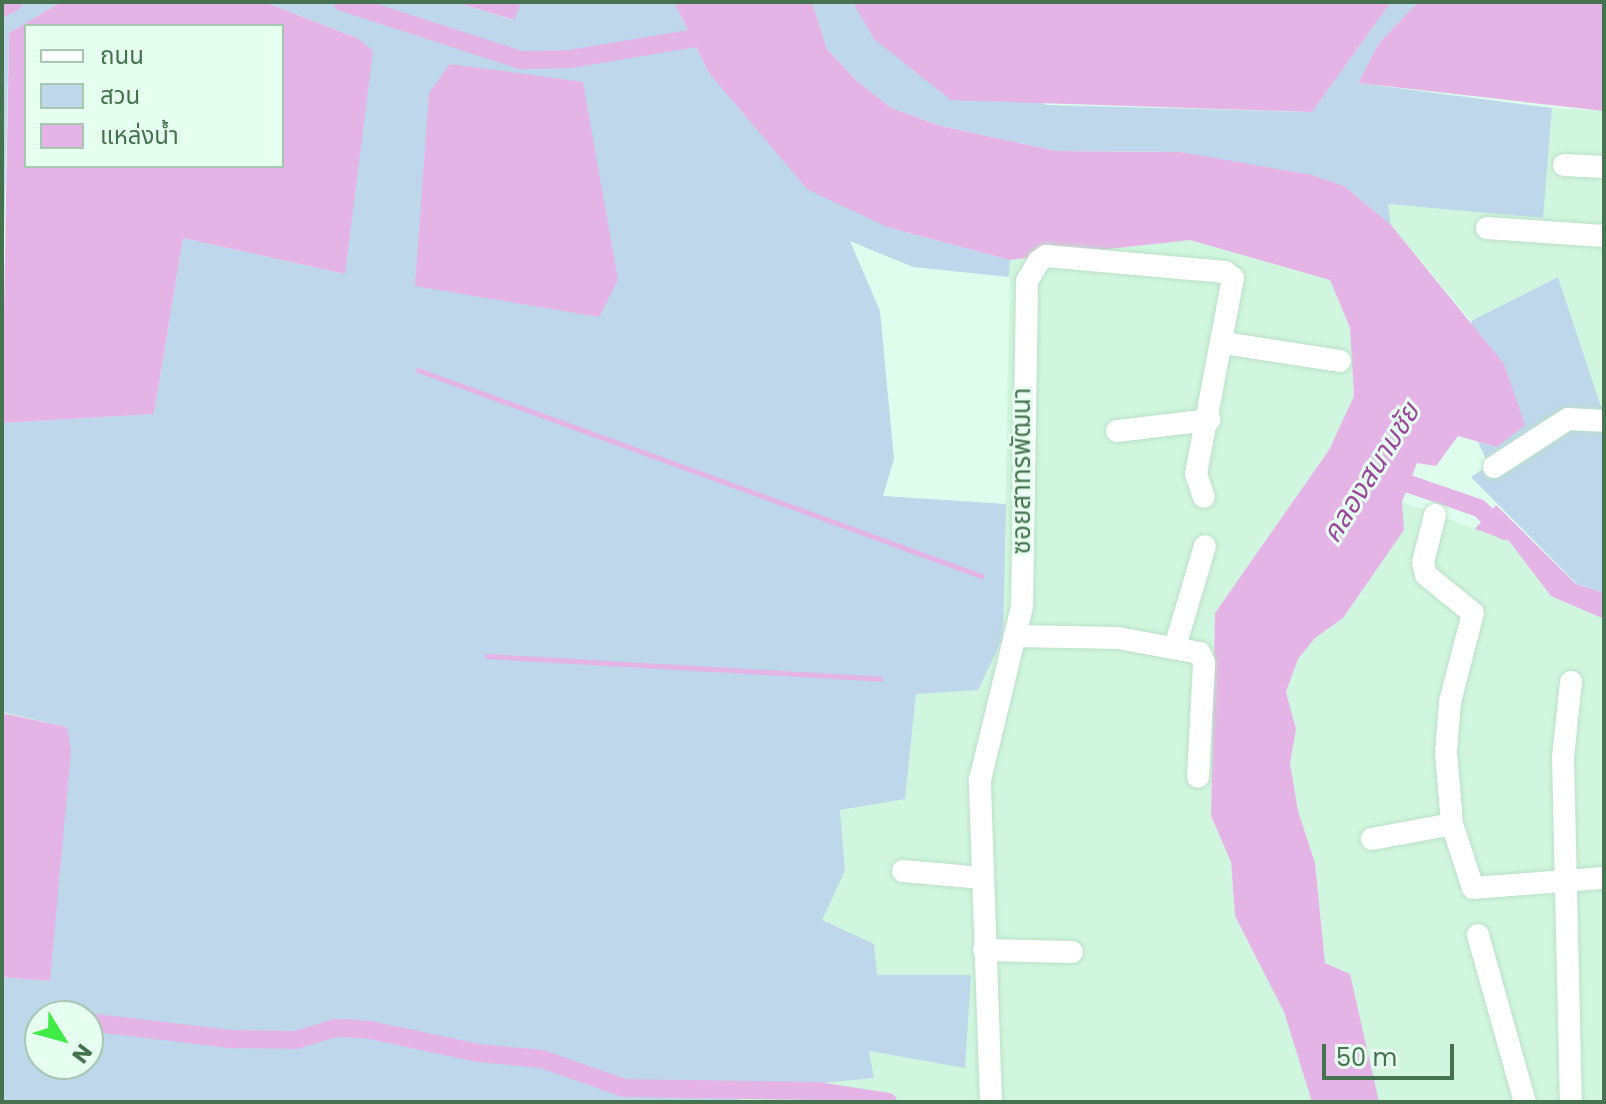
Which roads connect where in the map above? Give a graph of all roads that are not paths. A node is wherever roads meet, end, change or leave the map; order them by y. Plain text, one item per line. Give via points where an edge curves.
1 (1564, 165) dead end
2 (1604, 167) edge
3 (1487, 228) dead end
4 (1604, 236) edge
5 (1224, 343) junction
6 (1340, 361) dead end
7 (1209, 420) junction
8 (1604, 421) edge
9 (1117, 431) dead end
10 (1494, 467) dead end
11 (1204, 497) dead end
12 (1435, 515) dead end
13 (1205, 546) dead end
14 (1018, 636) junction
15 (1175, 647) junction
16 (1571, 682) dead end
17 (1198, 777) dead end
18 (1452, 824) junction
19 (1372, 839) dead end
20 (903, 871) dead end
21 (1569, 877) junction
22 (983, 878) junction
23 (1604, 878) edge
24 (1478, 935) dead end
25 (984, 950) junction
26 (1072, 952) dead end
27 (991, 1102) edge
28 (1525, 1102) edge
29 (1571, 1102) edge

1 - 2 street
3 - 4 street
5 - 6 street
5 - 7 street, ซอยสาทรพัฒนา
5 - 14 street, ซอยสาทรพัฒนา via 1236,283 1225,272 1046,256 1033,268 1026,296
7 - 9 street
7 - 11 street, ซอยสาทรพัฒนา via 1196,474
8 - 10 street via 1568,419
12 - 18 street via 1423,562 1426,575 1473,613 1450,702 1446,752
13 - 15 street
14 - 15 street via 1118,638
14 - 22 street, ซอยสาทรพัฒนา via 984,755
15 - 17 street via 1204,657
16 - 21 street via 1563,757
18 - 19 street
18 - 21 street via 1473,888
20 - 22 street
21 - 23 street
21 - 29 street
22 - 25 street, ซอยสาทรพัฒนา
24 - 28 street
25 - 26 street
25 - 27 street, ซอยสาทรพัฒนา

